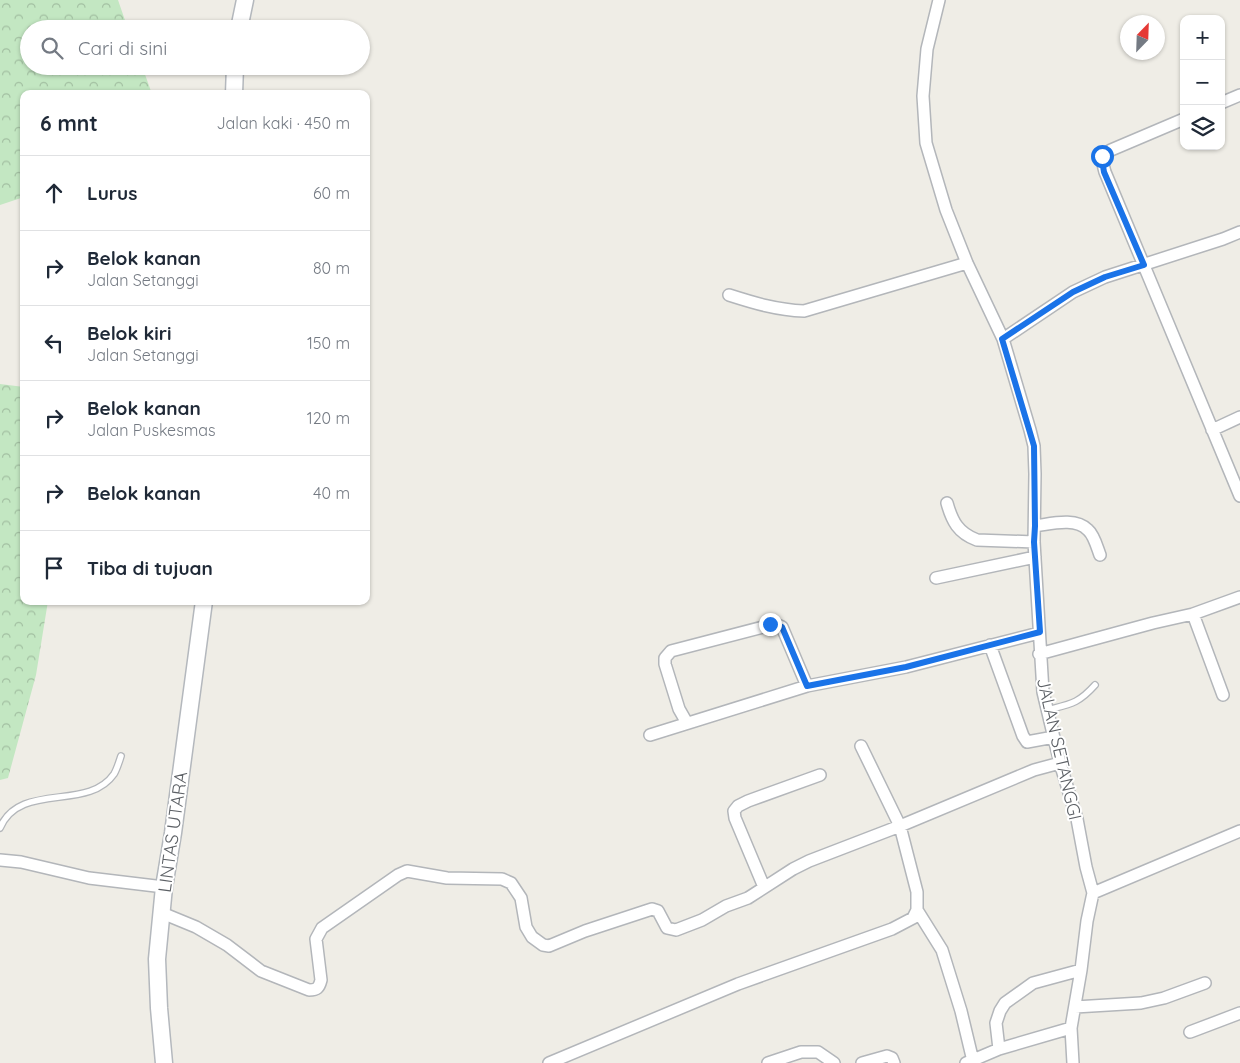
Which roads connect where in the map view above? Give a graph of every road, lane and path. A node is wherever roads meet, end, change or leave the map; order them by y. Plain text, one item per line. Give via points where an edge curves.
1 (244, 0) edge
2 (939, 0) edge
3 (241, 20) edge
4 (235, 75) edge
5 (234, 90) edge
6 (1240, 95) edge
7 (1225, 101) edge
8 (1180, 121) edge
9 (1240, 232) edge
10 (967, 263) junction
11 (1144, 265) junction
12 (729, 295) dead end
13 (1002, 339) junction
14 (1240, 417) edge
15 (1212, 430) junction
16 (1240, 496) edge
17 (947, 503) dead end
18 (1035, 526) junction
19 (1034, 542) junction
20 (1100, 554) dead end
21 (1035, 557) junction
22 (936, 578) dead end
23 (1240, 597) edge
24 (203, 605) edge
25 (1193, 614) junction
26 (1040, 632) junction
27 (990, 645) junction
28 (1040, 654) junction
29 (807, 686) junction
30 (1095, 686) dead end
31 (1223, 695) dead end
32 (1047, 710) junction
33 (687, 723) junction
34 (650, 735) dead end
35 (1054, 737) junction
36 (861, 746) dead end
37 (121, 756) dead end
38 (1060, 763) junction
39 (820, 775) dead end
40 (900, 826) junction
41 (0, 828) edge
42 (1240, 831) edge
43 (0, 860) edge
44 (164, 887) junction
45 (764, 887) junction
46 (1093, 893) junction
47 (917, 910) junction
48 (162, 913) junction
49 (1081, 970) junction
50 (1205, 983) dead end
51 (1074, 1007) junction
52 (1240, 1013) edge
53 (1071, 1028) junction
54 (1190, 1032) dead end
55 (999, 1049) junction
56 (969, 1062) edge
57 (164, 1063) edge
58 (549, 1063) edge
59 (768, 1063) edge
60 (834, 1063) edge
61 (862, 1063) edge
62 (894, 1063) edge
63 (1073, 1063) edge

1 - 3 street
2 - 10 street, JALAN SETANGGI via 927,49 923,96 926,143 946,210
4 - 5 street
6 - 7 street
8 - 11 street via 1102,156 1104,172
9 - 11 street
10 - 12 street via 804,310 771,308
10 - 13 street, JALAN SETANGGI
11 - 13 street via 1105,277 1073,292
11 - 15 street
13 - 18 street, JALAN SETANGGI via 1034,446
14 - 15 street
15 - 16 street
17 - 19 street via 957,528 970,537
18 - 19 street, JALAN SETANGGI
18 - 20 street via 1079,524 1089,530
19 - 21 street, JALAN SETANGGI
21 - 22 street
21 - 26 street, JALAN SETANGGI
23 - 25 street
24 - 44 street, LINTAS UTARA
25 - 28 street
25 - 31 street
26 - 27 street
26 - 28 street, JALAN SETANGGI
27 - 29 street via 906,667
27 - 35 street via 1022,736 1027,742
28 - 32 street, JALAN SETANGGI
29 - 33 street
29 - 33 street via 782,627 775,624 671,651 664,658 665,664 679,709
30 - 32 lane via 1084,698
32 - 35 street, JALAN SETANGGI
33 - 34 street
35 - 38 street, JALAN SETANGGI
36 - 40 street
37 - 41 lane via 114,774 104,784 84,792 28,802 15,808
38 - 40 street via 1034,770
38 - 46 street, JALAN SETANGGI
39 - 45 street via 748,801 734,811
40 - 45 street via 809,860
40 - 47 street via 917,892
42 - 46 street
43 - 44 street via 89,878
44 - 48 street, LINTAS UTARA
45 - 48 street via 748,898 676,930 667,928 658,911 652,909 549,946 532,937 526,927 521,898 511,883 502,879 447,878 407,871 322,928 316,939 321,980 315,990 261,971 227,945
46 - 49 street, JALAN SETANGGI
47 - 56 street via 942,950 961,1012
47 - 58 street via 913,918 892,929 738,984
48 - 57 street, LINTAS UTARA via 157,959
49 - 51 street, JALAN SETANGGI
49 - 55 street via 1034,983 1005,1004 996,1023
50 - 51 street via 1141,1003
51 - 53 street, JALAN SETANGGI
52 - 54 street
53 - 55 street
53 - 63 street, JALAN SETANGGI
55 - 56 street
59 - 60 street via 801,1052 818,1052
61 - 62 street via 888,1056

